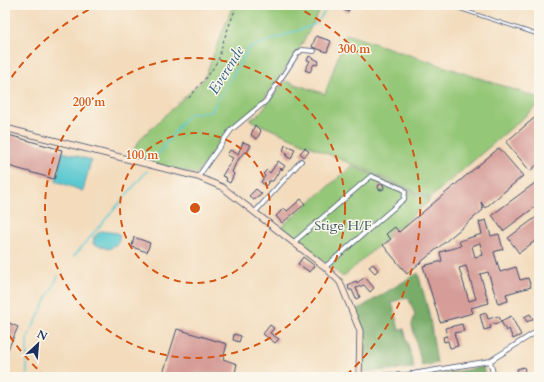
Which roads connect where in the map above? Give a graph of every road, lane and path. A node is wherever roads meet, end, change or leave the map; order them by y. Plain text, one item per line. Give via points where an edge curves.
1 (237, 5) edge
2 (448, 5) edge
3 (539, 35) edge
4 (314, 51) dead end
5 (190, 98) dead end
6 (5, 128) edge
7 (302, 161) dead end
8 (198, 177) junction
9 (255, 212) junction
10 (294, 242) junction
11 (325, 267) junction
12 (539, 330) edge
13 (490, 361) junction
14 (359, 377) edge
15 (494, 377) edge

1 - 5 path via 222,42 219,58
2 - 3 lane
4 - 8 street via 302,50 297,54 266,101 231,130
6 - 8 street
7 - 9 street
8 - 9 street via 222,187
9 - 10 street
10 - 11 street
10 - 11 street via 371,176 403,189 404,199
11 - 14 street via 340,282 360,331
12 - 13 street
13 - 14 street via 406,375
13 - 15 street

